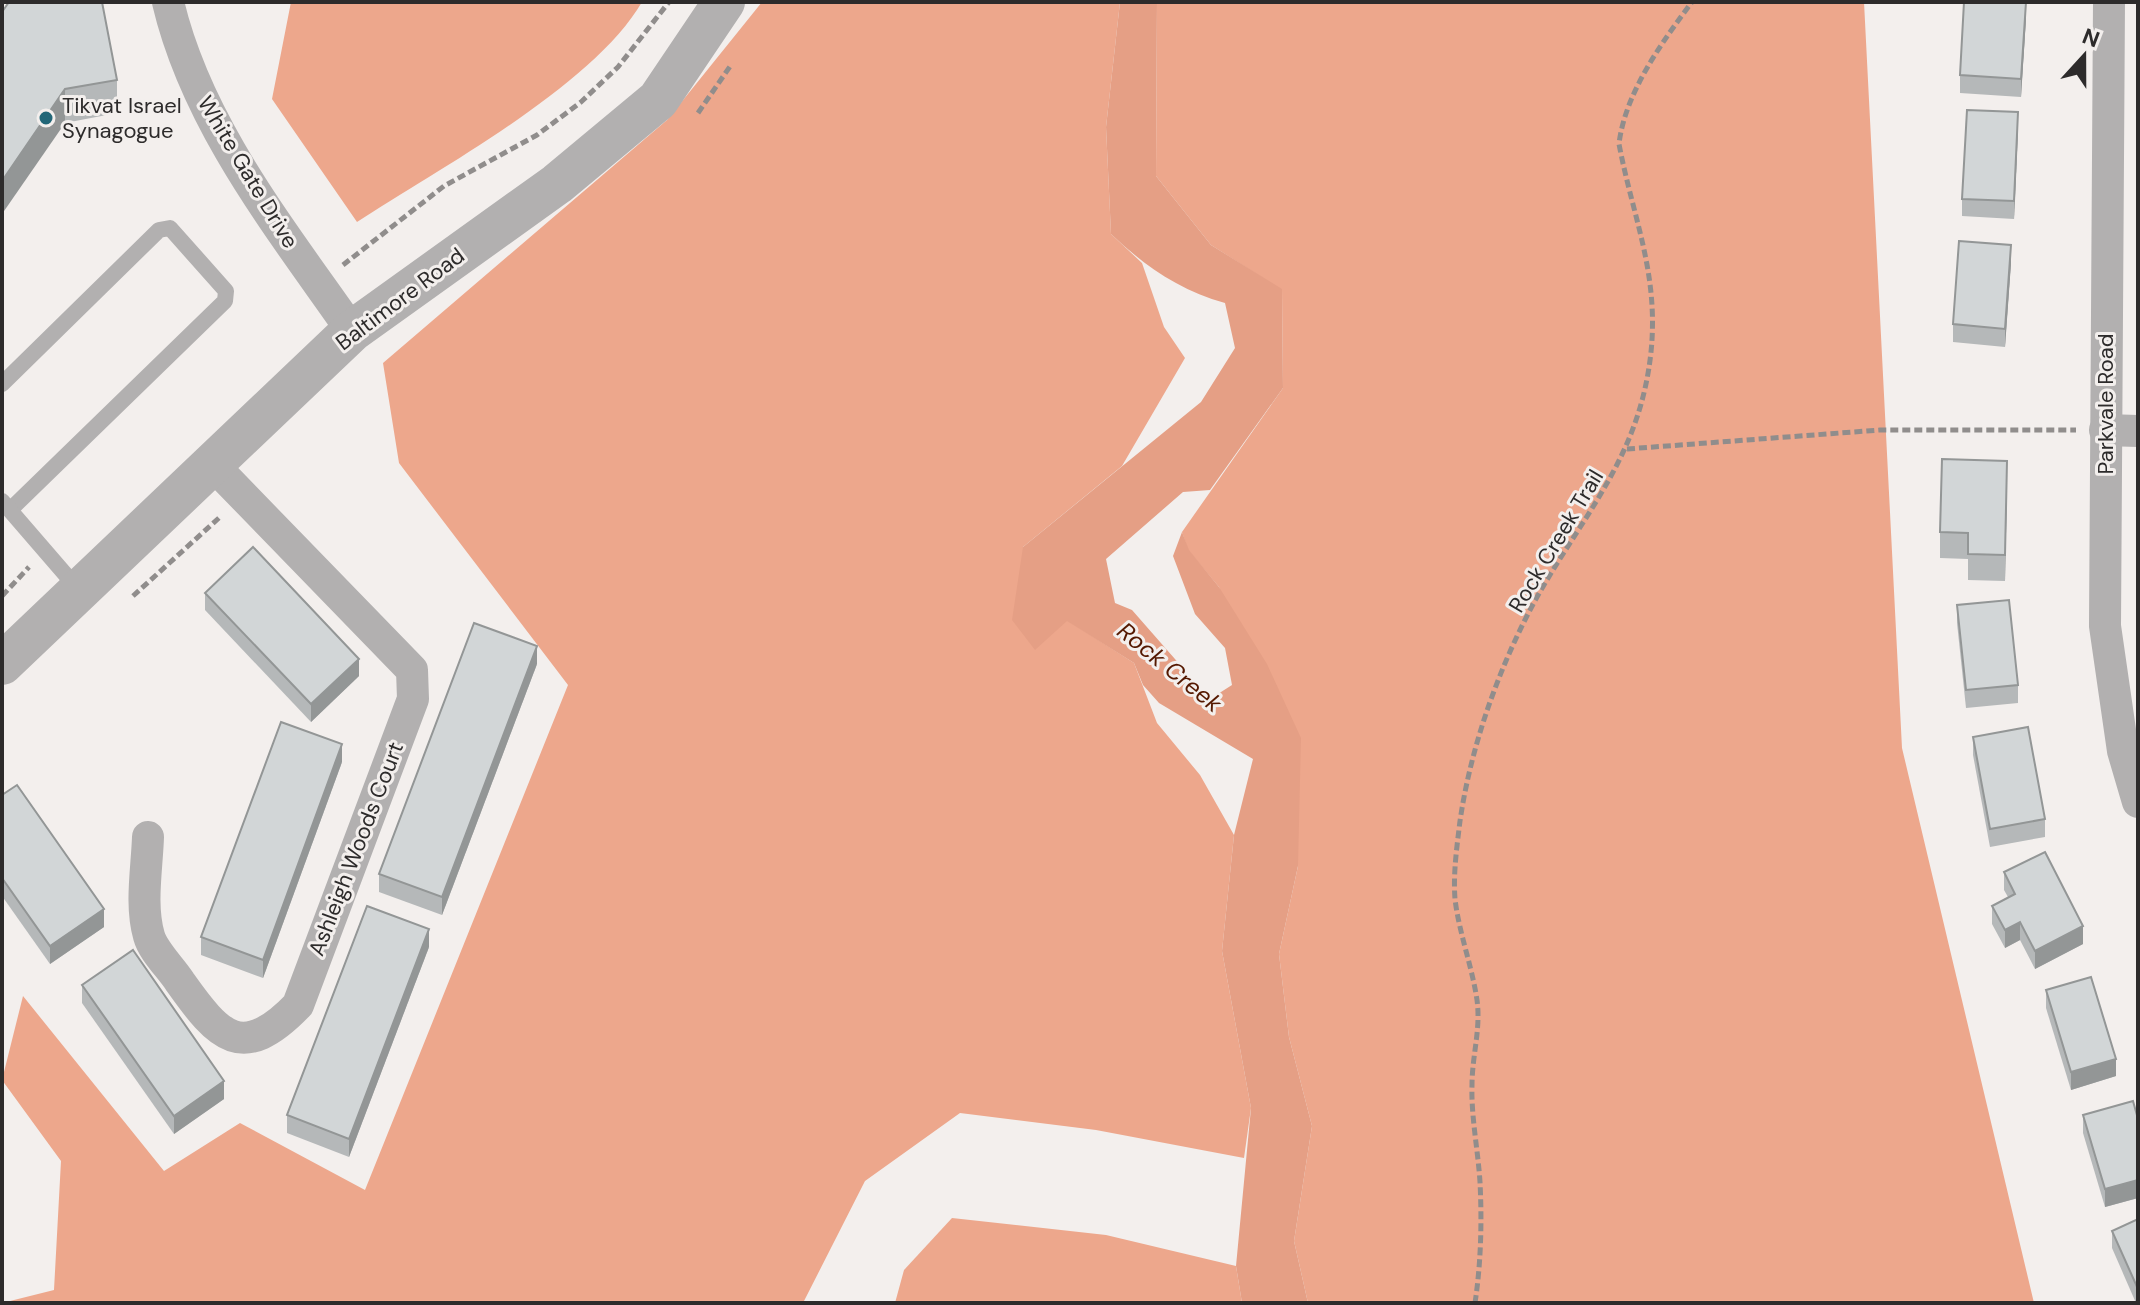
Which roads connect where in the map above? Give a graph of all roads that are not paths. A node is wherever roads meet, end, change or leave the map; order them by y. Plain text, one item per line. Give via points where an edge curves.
1 (168, 2) edge
2 (724, 2) edge
3 (2109, 2) edge
4 (352, 331) junction
5 (2, 384) edge
6 (2105, 430) junction
7 (2138, 431) edge
8 (212, 464) junction
9 (7, 505) edge
10 (79, 590) junction
11 (2, 664) edge
12 (2138, 802) edge
13 (148, 837) dead end

1 - 4 street, White Gate Drive via 180,52 213,121
2 - 4 street, Baltimore Road via 658,100 557,184
3 - 6 street, Parkvale Road
4 - 8 street, Baltimore Road
5 - 9 lane via 159,230 170,228 226,291 225,301
6 - 7 street
6 - 12 street, Parkvale Road via 2105,626 2123,751
8 - 10 street, Baltimore Road
8 - 13 street, Ashleigh Woods Court via 412,670 413,699 298,1005 273,1030 248,1039 211,1025 149,938
9 - 10 lane
10 - 11 street, Baltimore Road

